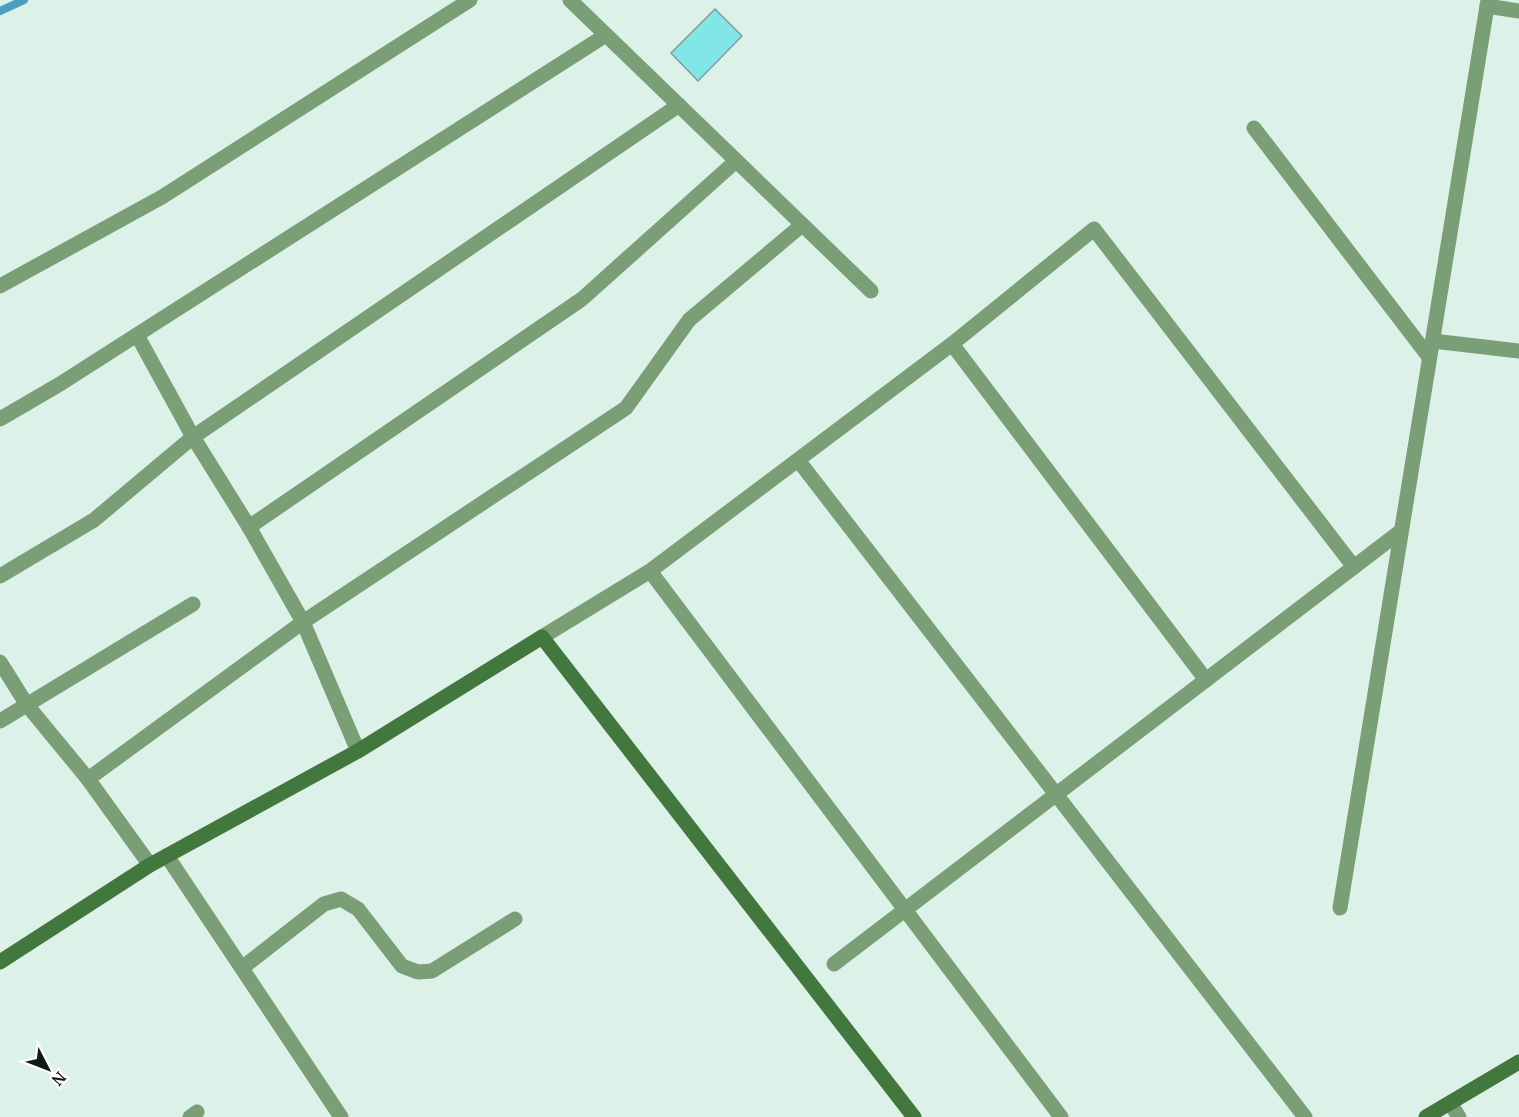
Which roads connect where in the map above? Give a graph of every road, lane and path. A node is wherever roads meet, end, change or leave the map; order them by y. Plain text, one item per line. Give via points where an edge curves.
1 (470, 0) edge
2 (570, 0) edge
3 (1488, 3) edge
4 (1519, 11) edge
5 (606, 35) junction
6 (679, 105) junction
7 (1254, 128) dead end
8 (736, 161) junction
9 (802, 225) junction
10 (0, 286) edge
11 (871, 291) dead end
12 (137, 335) junction
13 (1432, 341) junction
14 (952, 344) junction
15 (1519, 351) edge
16 (1430, 357) junction
17 (0, 419) edge
18 (193, 437) junction
19 (798, 460) junction
20 (249, 526) junction
21 (1401, 531) junction
22 (1354, 567) junction
23 (650, 571) junction
24 (0, 576) edge
25 (193, 604) dead end
26 (303, 622) junction
27 (542, 637) junction
28 (0, 662) edge
29 (1206, 680) junction
30 (27, 705) junction
31 (0, 721) edge
32 (358, 751) junction
33 (88, 779) junction
34 (1056, 795) junction
35 (167, 856) junction
36 (150, 865) junction
37 (1340, 908) dead end
38 (906, 909) junction
39 (515, 919) dead end
40 (0, 962) edge
41 (834, 964) dead end
42 (242, 968) junction
43 (1519, 1062) edge
44 (1450, 1102) junction
45 (341, 1117) edge
46 (914, 1117) edge
47 (1061, 1117) edge
48 (1305, 1117) edge
49 (1426, 1117) edge
50 (1459, 1117) edge

1 - 10 street via 162,197
2 - 5 street
3 - 4 street
3 - 13 street
5 - 6 street
5 - 12 street
6 - 8 street
6 - 18 street
7 - 16 street
8 - 9 street
8 - 20 street via 582,299
9 - 11 street
9 - 26 street via 689,320 626,408
12 - 17 street
12 - 18 street
13 - 15 street
13 - 16 street
14 - 19 street
14 - 22 street via 1094,229
14 - 29 street
16 - 21 street
18 - 20 street
18 - 24 street via 94,520
19 - 23 street
19 - 34 street
20 - 26 street
21 - 22 street
21 - 37 street
22 - 29 street
23 - 27 street
23 - 38 street
25 - 30 street
26 - 32 street
26 - 33 street
27 - 32 main road
27 - 46 main road
28 - 30 street
29 - 34 street
30 - 31 street
30 - 33 street
32 - 35 main road
33 - 36 street
34 - 38 street
34 - 48 street
35 - 36 main road
35 - 42 street
36 - 40 main road
38 - 41 street
38 - 47 street
39 - 42 street via 432,971 418,972 402,966 358,909 341,899 324,904
42 - 45 street
43 - 44 main road
44 - 49 main road
44 - 50 street

